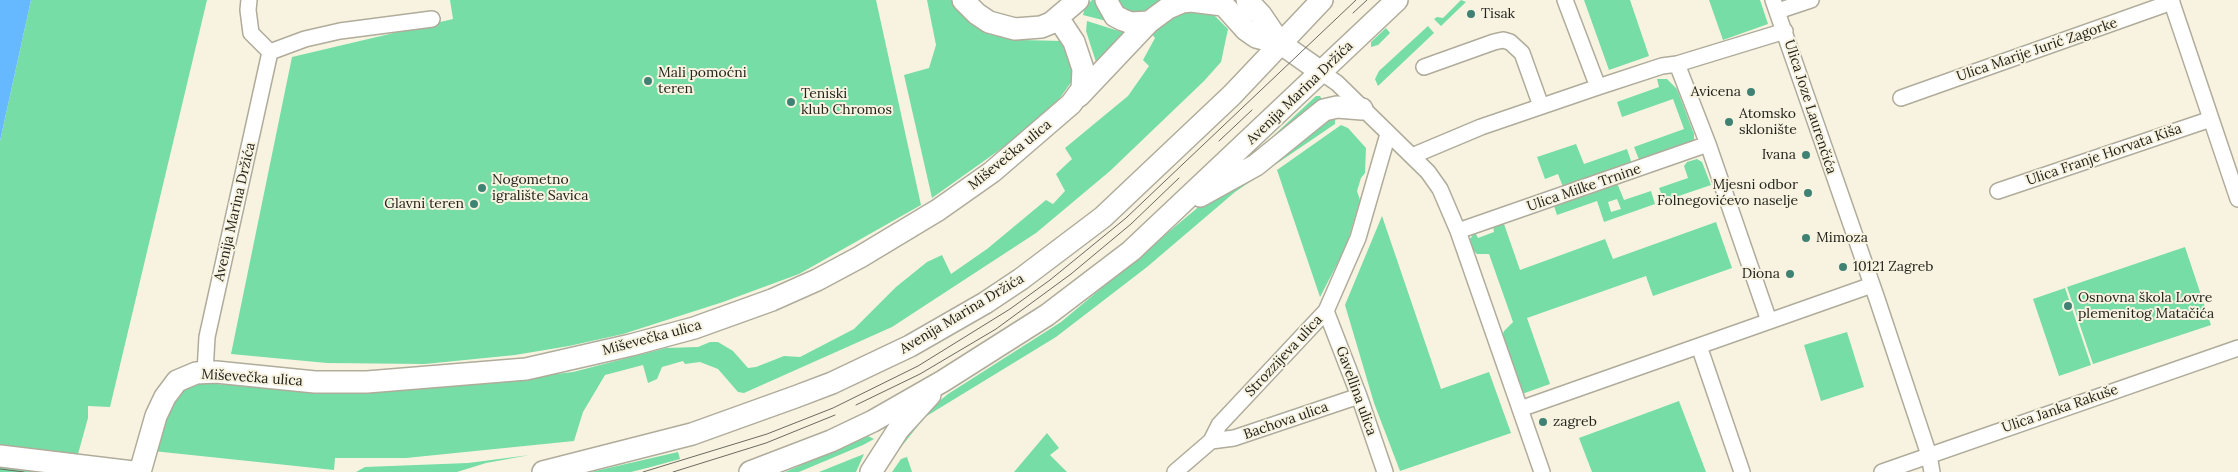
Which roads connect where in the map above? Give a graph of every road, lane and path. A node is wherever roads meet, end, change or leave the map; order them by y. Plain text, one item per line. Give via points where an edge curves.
1 (249, 0) edge
2 (963, 0) edge
3 (1078, 0) edge
4 (1106, 0) edge
5 (1247, 0) edge
6 (1322, 0) edge
7 (1398, 0) edge
8 (1565, 0) edge
9 (1811, 0) edge
10 (2172, 1) edge
11 (1221, 2) edge
12 (1776, 6) edge
13 (1058, 18) junction
14 (432, 19) dead end
15 (1149, 22) junction
16 (1785, 31) junction
17 (1280, 43) junction
18 (270, 52) junction
19 (1677, 64) junction
20 (1424, 67) dead end
21 (1321, 72) junction
22 (1598, 87) junction
23 (1077, 98) junction
24 (1901, 98) dead end
25 (1541, 106) junction
26 (1362, 108) junction
27 (2211, 119) junction
28 (1388, 134) junction
29 (1708, 144) junction
30 (1412, 156) junction
31 (2234, 173) edge
32 (1998, 191) dead end
33 (2238, 199) edge
34 (1180, 207) junction
35 (1458, 231) junction
36 (1872, 285) junction
37 (1326, 311) junction
38 (1769, 321) junction
39 (1698, 346) junction
40 (2238, 348) edge
41 (204, 372) junction
42 (943, 381) junction
43 (1359, 396) junction
44 (1520, 409) junction
45 (1211, 441) junction
46 (1929, 455) junction
47 (0, 456) edge
48 (1191, 466) edge
49 (132, 472) edge
50 (543, 472) edge
51 (750, 472) edge
52 (871, 472) edge
53 (1175, 472) edge
54 (1385, 472) edge
55 (1542, 472) edge
56 (1742, 472) edge
57 (1882, 472) edge
58 (1932, 472) edge

1 - 18 street via 251,33
2 - 13 main road via 989,22 1014,29 1041,27
3 - 13 main road
4 - 15 main road via 1115,16 1131,23
5 - 17 main road
6 - 17 main road, Avenija Marina Držića
7 - 21 main road, Avenija Marina Držića
8 - 22 street
9 - 12 street
10 - 24 street, Ulica Marije Jurić Zagorke
10 - 27 street
11 - 15 main road, Miševečka ulica via 1182,2
11 - 17 main road via 1256,37
12 - 16 street
13 - 23 main road via 1082,61 1083,83
14 - 18 street via 340,31
15 - 23 main road, Miševečka ulica
16 - 19 street, Ulica Joze Laurenčića
16 - 36 street, Ulica Joze Laurenčića
17 - 21 main road
17 - 50 main road, Avenija Marina Držića via 1232,95 1102,217 1022,279 985,303 910,346 832,383 692,434
18 - 41 street, Avenija Marina Držića via 207,337
19 - 22 street, Ulica Joze Laurenčića
19 - 29 street
20 - 25 street via 1494,42 1510,42 1522,53
21 - 26 street
21 - 34 main road, Avenija Marina Držića
22 - 25 street, Ulica Joze Laurenčića
23 - 41 main road, Miševečka ulica via 992,172 914,225 816,280 772,300 694,328 526,368 409,380 314,382
25 - 30 street, Ulica Joze Laurenčića via 1454,137
26 - 28 street
26 - 34 main road via 1324,110 1256,165
27 - 31 street
27 - 32 street, Ulica Franje Horvata Kiša
28 - 30 street
28 - 37 street, Strozzijeva ulica via 1358,238
29 - 35 street, Ulica Milke Trnine
29 - 38 street
30 - 35 street via 1440,189
31 - 33 street
34 - 42 main road, Avenija Marina Držića via 1131,251 1047,315
35 - 44 street
36 - 38 street
36 - 46 street, Ulica Joze Laurenčića
37 - 43 street, Gavellina ulica
37 - 45 street, Strozzijeva ulica via 1219,425
38 - 39 street
39 - 44 street
39 - 56 street
40 - 46 street, Ulica Janka Rakuše
41 - 49 main road, Miševečka ulica via 186,376 170,388
42 - 51 main road, Avenija Marina Držića via 850,432
42 - 52 main road via 898,430
43 - 45 street, Bachova ulica via 1234,438
43 - 54 street, Gavellina ulica
44 - 55 street
45 - 48 street, Strozzijeva ulica
46 - 57 street, Ulica Janka Rakuše
46 - 58 street, Ulica Joze Laurenčića
47 - 49 main road
48 - 53 street, Strozzijeva ulica

